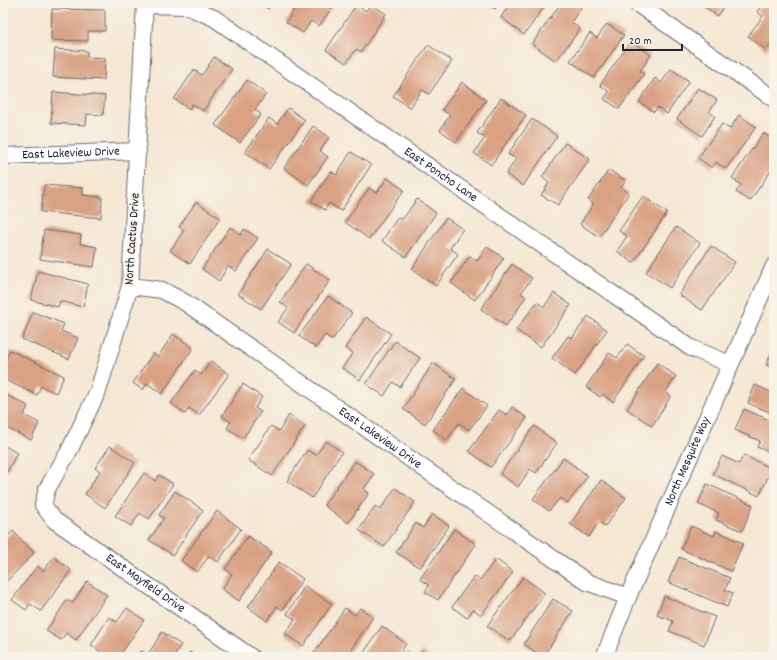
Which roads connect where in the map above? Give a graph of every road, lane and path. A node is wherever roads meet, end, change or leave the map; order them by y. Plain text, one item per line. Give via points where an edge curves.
1 (636, 3) edge
2 (145, 4) edge
3 (774, 99) edge
4 (138, 151) junction
5 (3, 156) edge
6 (774, 266) edge
7 (130, 286) junction
8 (730, 364) junction
9 (43, 505) joint
10 (628, 597) junction
11 (251, 657) edge
12 (604, 657) edge

1 - 3 street
2 - 4 street, North Cactus Drive
2 - 8 street, East Poncho Lane via 186,6 214,18 691,348
4 - 5 street, East Lakeview Drive
4 - 7 street, North Cactus Drive
6 - 8 street, North Mesquite Way
7 - 9 street, North Cactus Drive via 98,391 47,489
7 - 10 street, East Lakeview Drive via 162,290 186,303 587,582
8 - 10 street, North Mesquite Way
9 - 11 street, East Mayfield Drive via 54,520
10 - 12 street, North Mesquite Way

